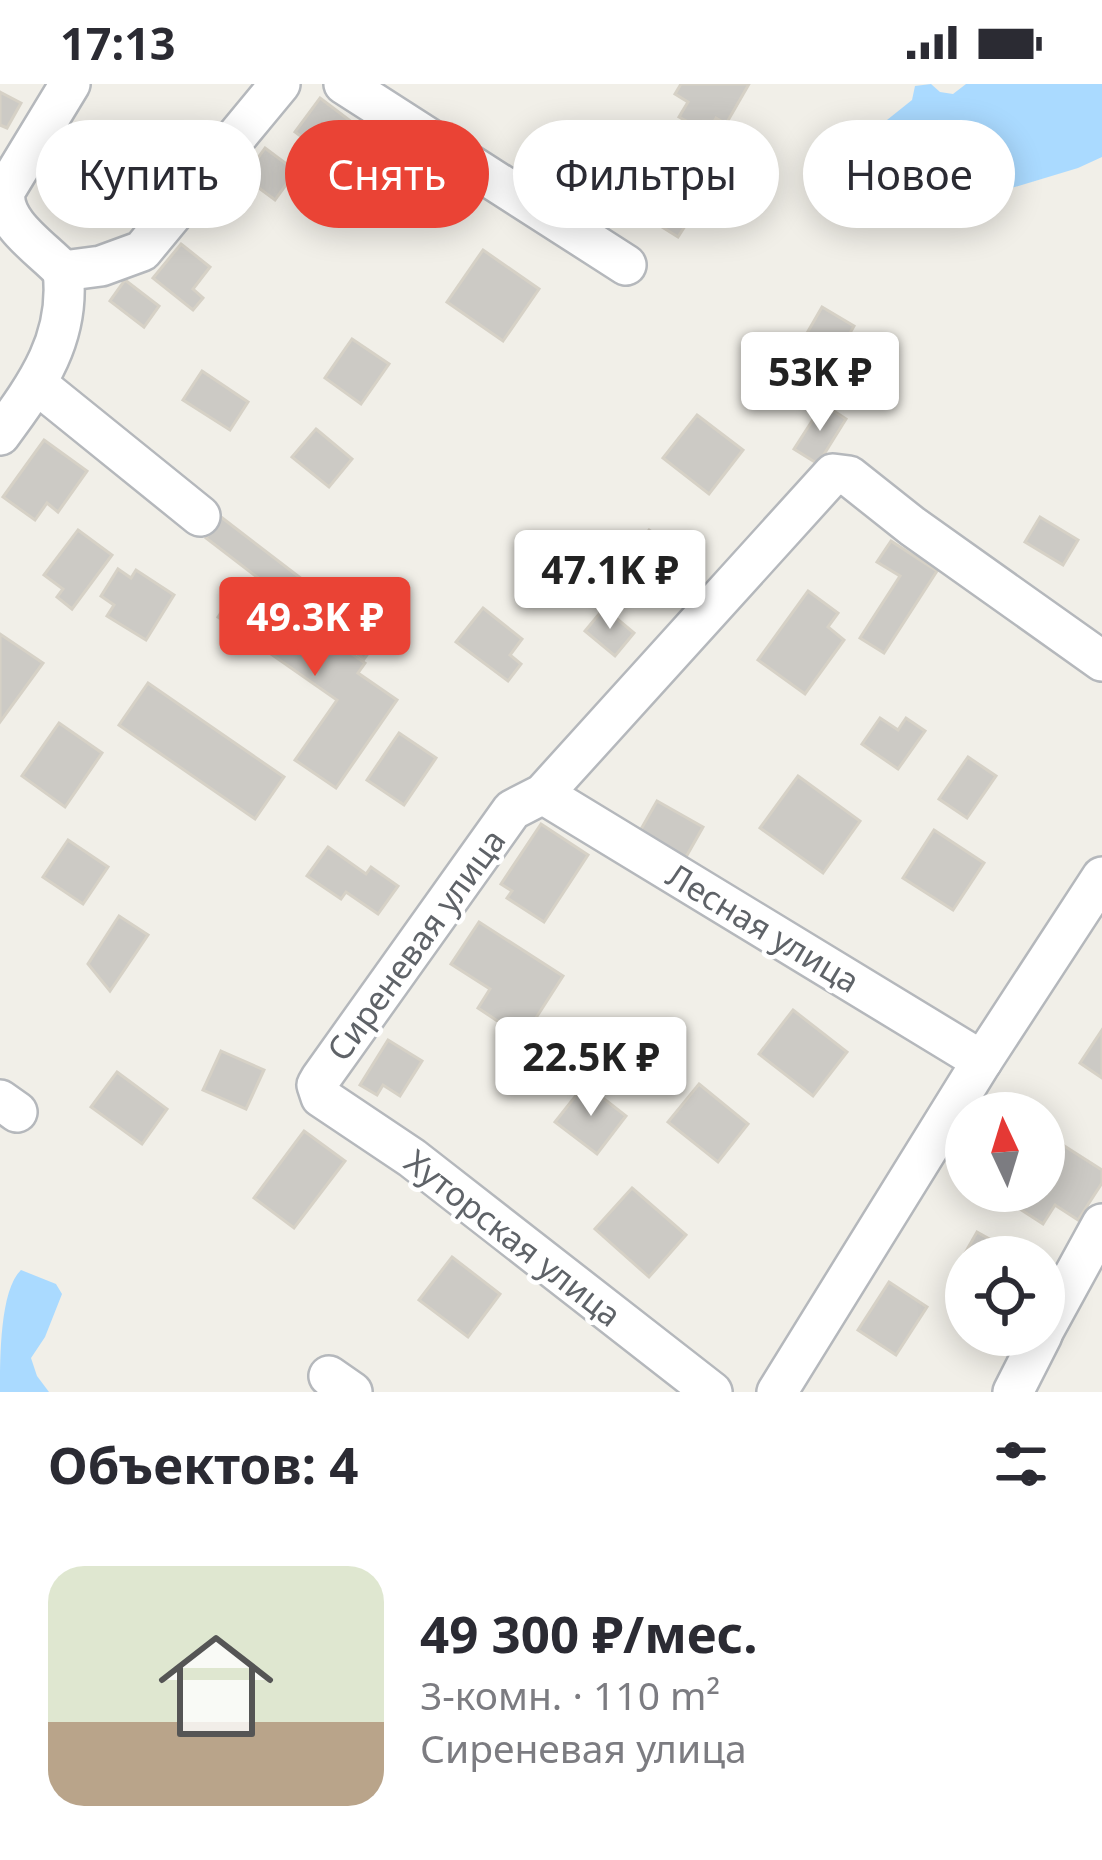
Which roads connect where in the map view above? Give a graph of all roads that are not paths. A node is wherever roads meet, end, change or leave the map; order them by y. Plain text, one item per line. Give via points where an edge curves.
1 (70, 84) edge
2 (280, 84) edge
3 (344, 84) edge
4 (626, 265) dead end
5 (63, 271) junction
6 (38, 385) junction
7 (0, 435) edge
8 (200, 516) dead end
9 (1102, 661) edge
10 (543, 794) junction
11 (1102, 877) edge
12 (982, 1060) junction
13 (317, 1085) joint
14 (1102, 1224) edge
15 (1065, 1292) edge
16 (1031, 1356) edge
17 (712, 1392) edge
18 (777, 1392) edge
19 (1013, 1392) edge

1 - 5 street via 3,201
2 - 5 street via 142,251
3 - 4 street
5 - 6 street via 62,331
6 - 7 street
6 - 8 street
9 - 10 street, Сиреневая улица via 850,476 833,474
10 - 12 street, Лесная улица
10 - 13 street, Сиреневая улица via 512,810
11 - 12 street
12 - 18 street
13 - 17 street, Хуторская улица via 321,1096
14 - 15 street
16 - 19 street

